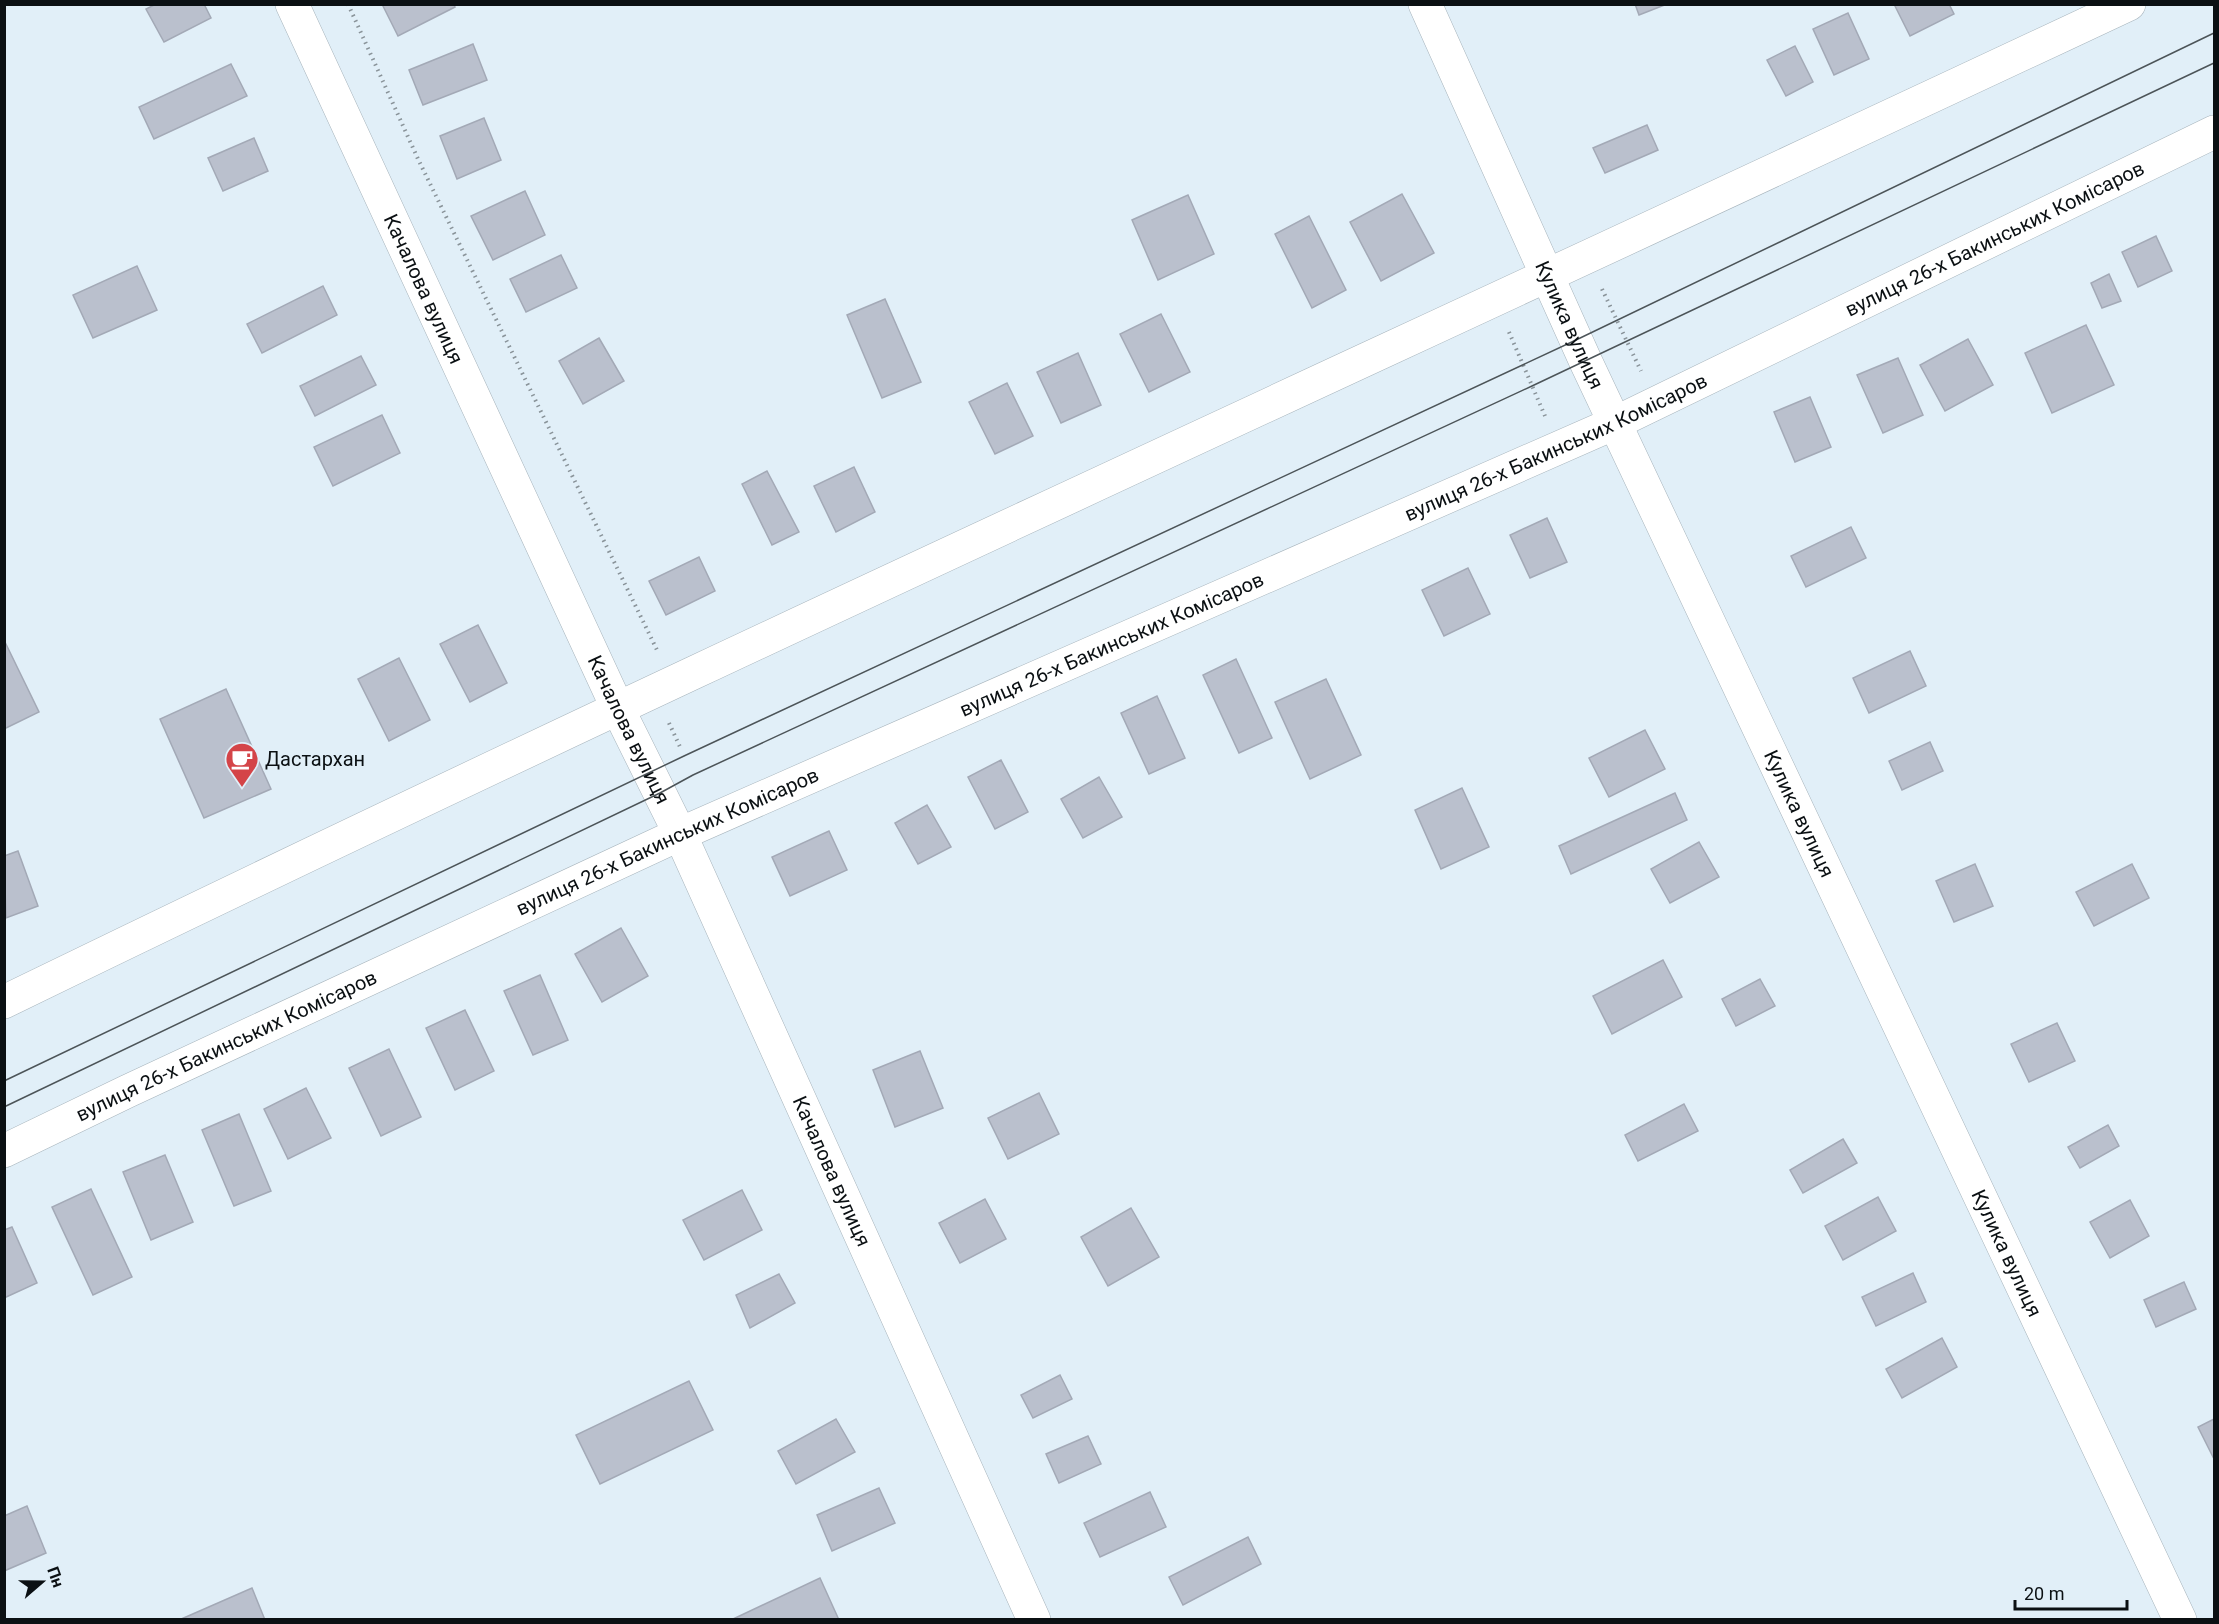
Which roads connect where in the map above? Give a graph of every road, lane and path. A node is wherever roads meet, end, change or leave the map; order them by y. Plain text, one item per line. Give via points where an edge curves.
1 (292, 4) edge
2 (348, 4) edge
3 (1425, 4) edge
4 (2129, 4) edge
5 (2214, 132) edge
6 (1588, 258) junction
7 (1548, 276) junction
8 (1496, 301) junction
9 (1656, 403) junction
10 (1615, 423) junction
11 (1560, 447) junction
12 (673, 681) junction
13 (617, 707) junction
14 (680, 834) junction
15 (4, 1002) edge
16 (4, 1151) edge
17 (1034, 1620) edge
18 (2180, 1620) edge

1 - 13 street, Качалова вулиця
2 - 12 path via 417,159
3 - 7 street, Кулика вулиця
4 - 6 street
5 - 9 street, вулиця 26-х Бакинських Комісаров
6 - 7 street
6 - 9 path
7 - 8 street
7 - 10 street, Кулика вулиця
8 - 11 path
8 - 12 street
9 - 10 street, вулиця 26-х Бакинських Комісаров
10 - 11 street, вулиця 26-х Бакинських Комісаров
10 - 18 street, Кулика вулиця
11 - 14 street, вулиця 26-х Бакинських Комісаров
12 - 13 street
13 - 14 street, Качалова вулиця
13 - 15 street
14 - 16 street, вулиця 26-х Бакинських Комісаров
14 - 17 street, Качалова вулиця

